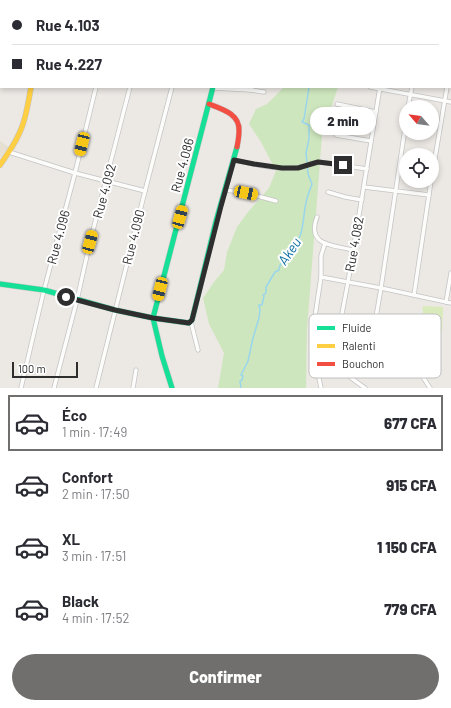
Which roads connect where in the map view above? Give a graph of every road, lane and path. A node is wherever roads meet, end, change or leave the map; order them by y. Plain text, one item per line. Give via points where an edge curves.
1 (31, 88) edge
2 (96, 88) edge
3 (130, 88) edge
4 (172, 88) edge
5 (213, 88) edge
6 (252, 88) edge
7 (379, 88) edge
8 (412, 88) edge
9 (447, 88) edge
10 (264, 92) dead end
11 (410, 95) junction
12 (409, 100) edge
13 (444, 100) junction
14 (451, 102) edge
15 (209, 104) junction
16 (337, 104) dead end
17 (376, 112) junction
18 (336, 135) dead end
19 (403, 140) edge
20 (371, 141) junction
21 (436, 148) edge
22 (9, 152) junction
23 (234, 160) junction
24 (0, 165) edge
25 (367, 169) junction
26 (75, 173) junction
27 (106, 181) junction
28 (364, 187) junction
29 (430, 188) edge
30 (226, 190) junction
31 (144, 191) junction
32 (395, 191) junction
33 (328, 192) dead end
34 (429, 194) junction
35 (362, 200) junction
36 (276, 201) dead end
37 (317, 217) dead end
38 (325, 243) junction
39 (353, 250) junction
40 (451, 273) edge
41 (321, 277) junction
42 (348, 282) junction
43 (0, 284) edge
44 (381, 288) junction
45 (44, 290) junction
46 (414, 295) junction
47 (77, 300) junction
48 (446, 302) junction
49 (451, 304) edge
50 (115, 310) junction
51 (315, 314) edge
52 (342, 314) edge
53 (377, 314) edge
54 (153, 318) junction
55 (191, 322) junction
56 (198, 350) dead end
57 (136, 370) dead end
58 (320, 378) edge
59 (352, 378) edge
60 (424, 378) edge
61 (21, 388) edge
62 (54, 388) edge
63 (96, 388) edge
64 (133, 388) edge
65 (172, 388) edge
66 (322, 388) edge
67 (365, 388) edge
68 (430, 388) edge

1 - 22 street via 25,119
2 - 26 street, Rue 4.096
3 - 27 street, Rue 4.092
4 - 31 street, Rue 4.090
5 - 15 street, Rue 4.086
6 - 10 street
7 - 11 street
7 - 17 street, Rue 4.082
8 - 11 street
9 - 13 street
11 - 12 street
11 - 13 street
13 - 14 street
13 - 21 street
15 - 23 street via 228,111 238,122
15 - 54 street, Rue 4.086
16 - 17 street
17 - 20 street, Rue 4.082
18 - 20 street
19 - 32 street
20 - 25 street, Rue 4.082
22 - 24 street
22 - 26 street
23 - 25 street via 282,168 298,168 320,162
23 - 30 street
25 - 28 street, Rue 4.082
26 - 27 street
26 - 45 street, Rue 4.096
27 - 31 street
27 - 47 street, Rue 4.092
28 - 32 street
28 - 35 street, Rue 4.082
29 - 34 street
30 - 36 street
30 - 55 street
31 - 50 street, Rue 4.090
32 - 34 street
32 - 44 street
33 - 35 street
34 - 46 street
35 - 39 street, Rue 4.082
37 - 38 street via 315,234
38 - 39 street
38 - 41 street via 321,256
39 - 42 street, Rue 4.082
40 - 48 street
41 - 42 street
41 - 51 street
42 - 44 street
42 - 52 street, Rue 4.082
43 - 45 street
44 - 46 street
44 - 53 street
45 - 47 street
45 - 61 street, Rue 4.096
46 - 48 street
47 - 50 street
47 - 62 street, Rue 4.092
48 - 49 street
50 - 54 street
50 - 63 street, Rue 4.090
54 - 55 street
54 - 65 street, Rue 4.086
55 - 56 street
57 - 64 street
58 - 66 street
59 - 67 street
60 - 68 street

